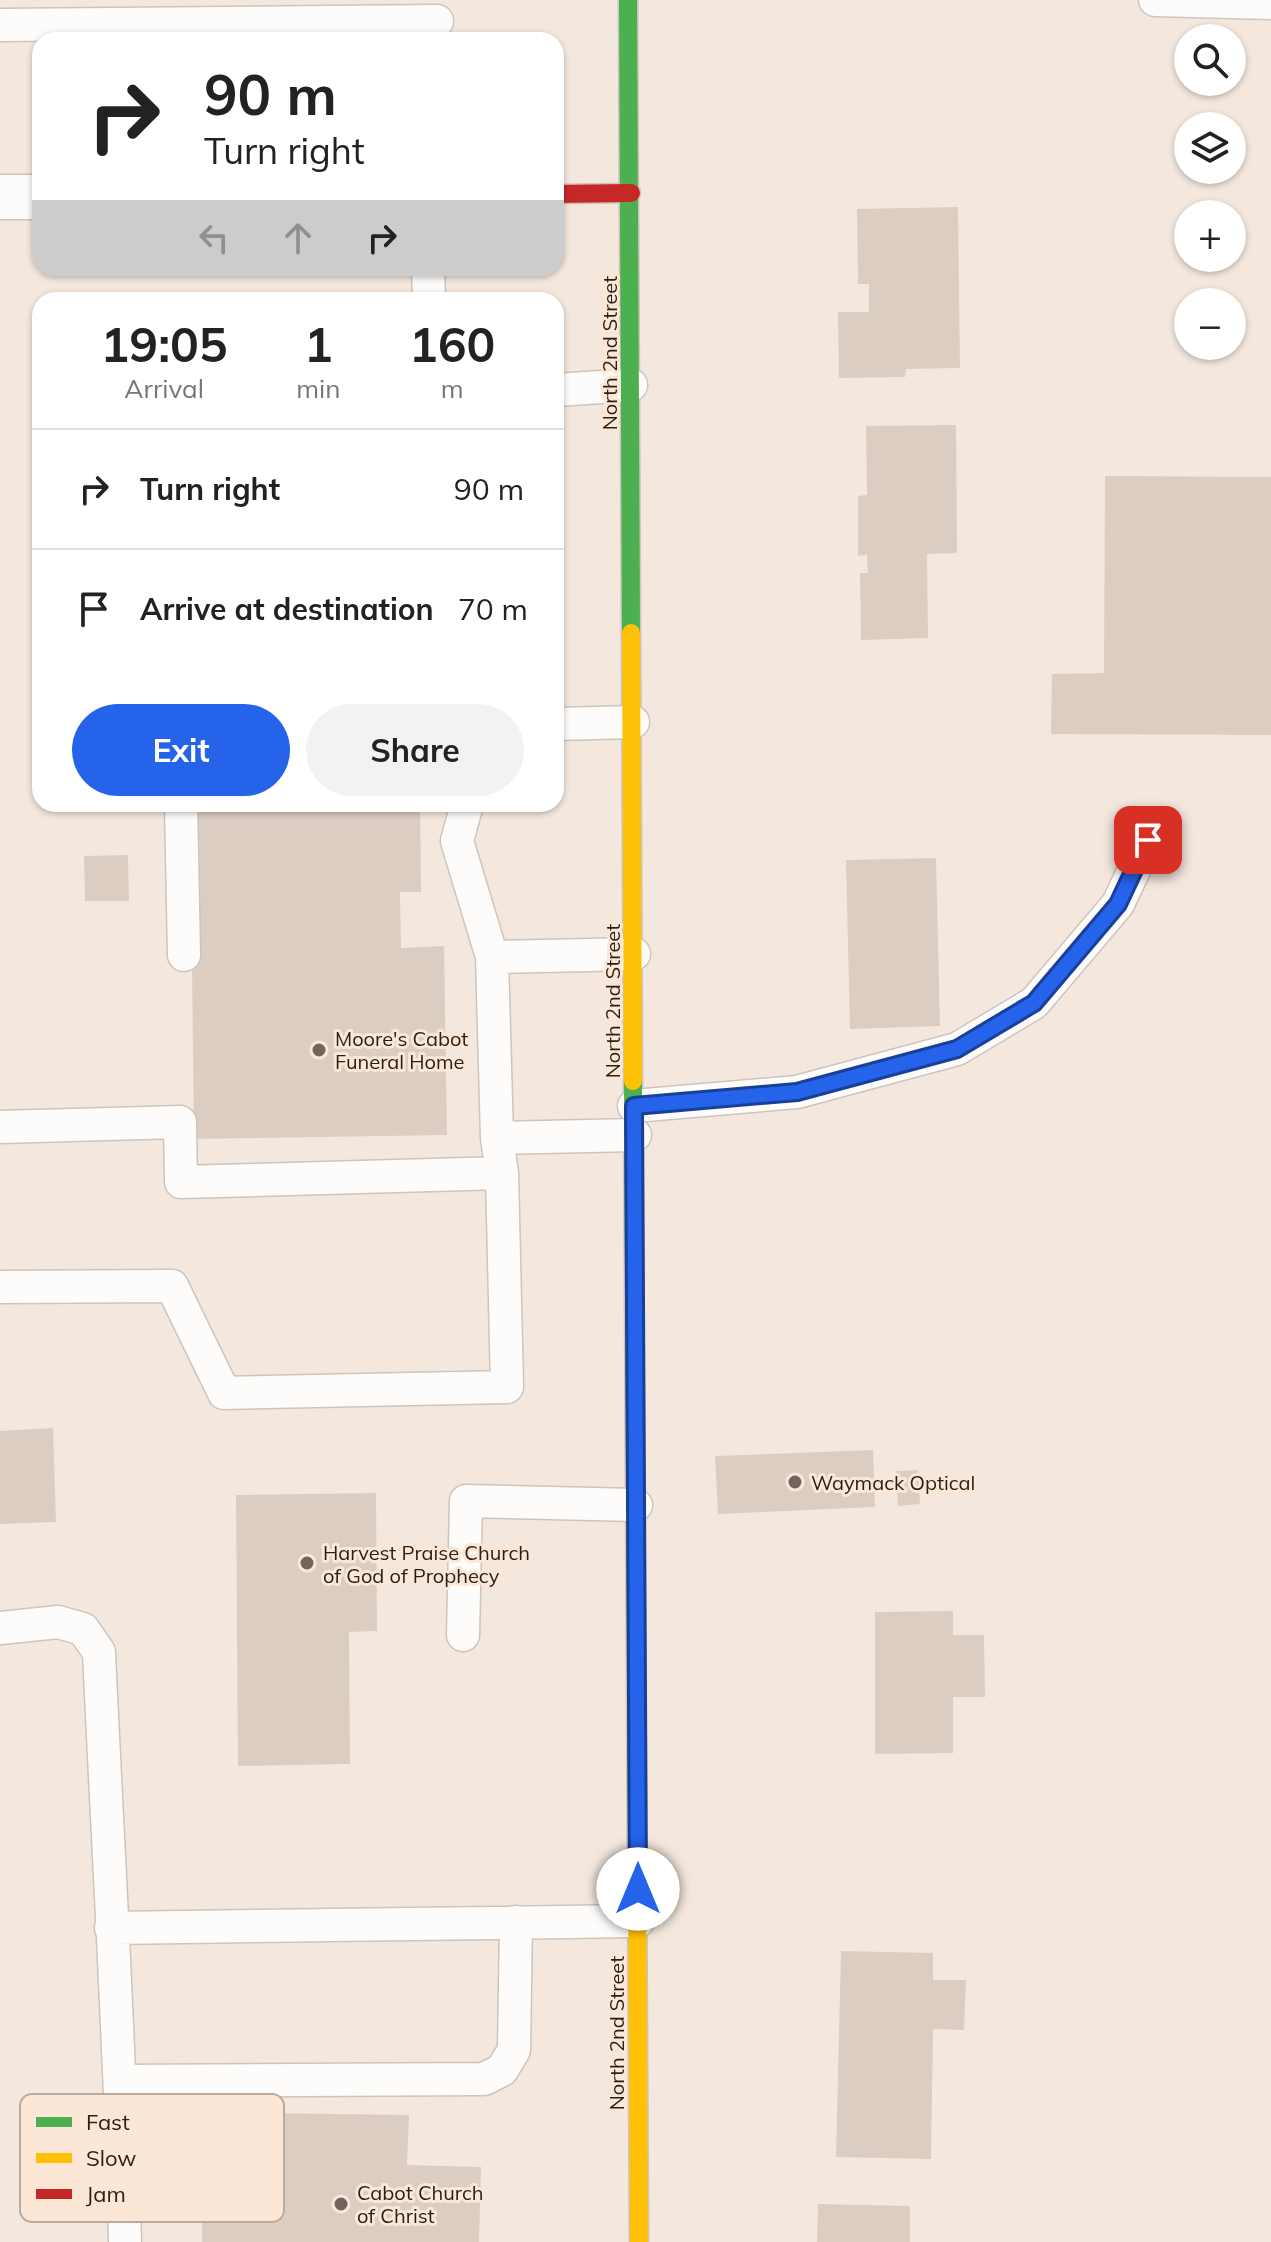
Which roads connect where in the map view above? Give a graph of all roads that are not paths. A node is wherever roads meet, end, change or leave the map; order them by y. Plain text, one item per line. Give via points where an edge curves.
1 (628, 0) edge
2 (1155, 0) edge
3 (1271, 3) edge
4 (437, 21) dead end
5 (0, 25) edge
6 (271, 31) edge
7 (631, 193) junction
8 (564, 194) edge
9 (0, 197) edge
10 (32, 197) edge
11 (631, 385) junction
12 (564, 389) edge
13 (633, 722) junction
14 (564, 724) edge
15 (181, 812) edge
16 (465, 812) edge
17 (1148, 840) dead end
18 (634, 954) junction
19 (184, 955) dead end
20 (492, 957) junction
21 (635, 1120) junction
22 (0, 1127) edge
23 (497, 1138) junction
24 (502, 1173) junction
25 (0, 1287) edge
26 (636, 1505) junction
27 (0, 1628) edge
28 (463, 1635) dead end
29 (638, 1921) junction
30 (516, 1922) junction
31 (111, 1928) junction
32 (121, 2081) junction
33 (121, 2094) edge
34 (125, 2222) edge
35 (125, 2242) edge
36 (639, 2242) edge

1 - 7 main road, North 2nd Street
2 - 3 lane
4 - 6 lane
5 - 6 lane
7 - 8 main road
7 - 11 main road, North 2nd Street
9 - 10 street
11 - 12 lane
11 - 13 main road, North 2nd Street
13 - 14 lane
13 - 18 main road, North 2nd Street
15 - 19 lane
16 - 20 lane via 457,841
17 - 21 lane via 1118,904 1034,1003 957,1049 797,1092
18 - 20 lane
18 - 21 main road, North 2nd Street
20 - 23 lane
21 - 23 lane
21 - 26 main road, North 2nd Street
22 - 24 lane via 180,1122 181,1182
23 - 24 lane
24 - 25 lane via 507,1387 224,1393 172,1286
26 - 28 lane via 466,1501
26 - 29 main road, North 2nd Street
27 - 31 lane via 58,1622 83,1629 99,1652
29 - 30 lane
29 - 36 main road, North 2nd Street
30 - 31 lane
30 - 32 lane via 514,2050 502,2070 484,2079
31 - 32 lane
32 - 33 lane
34 - 35 lane

